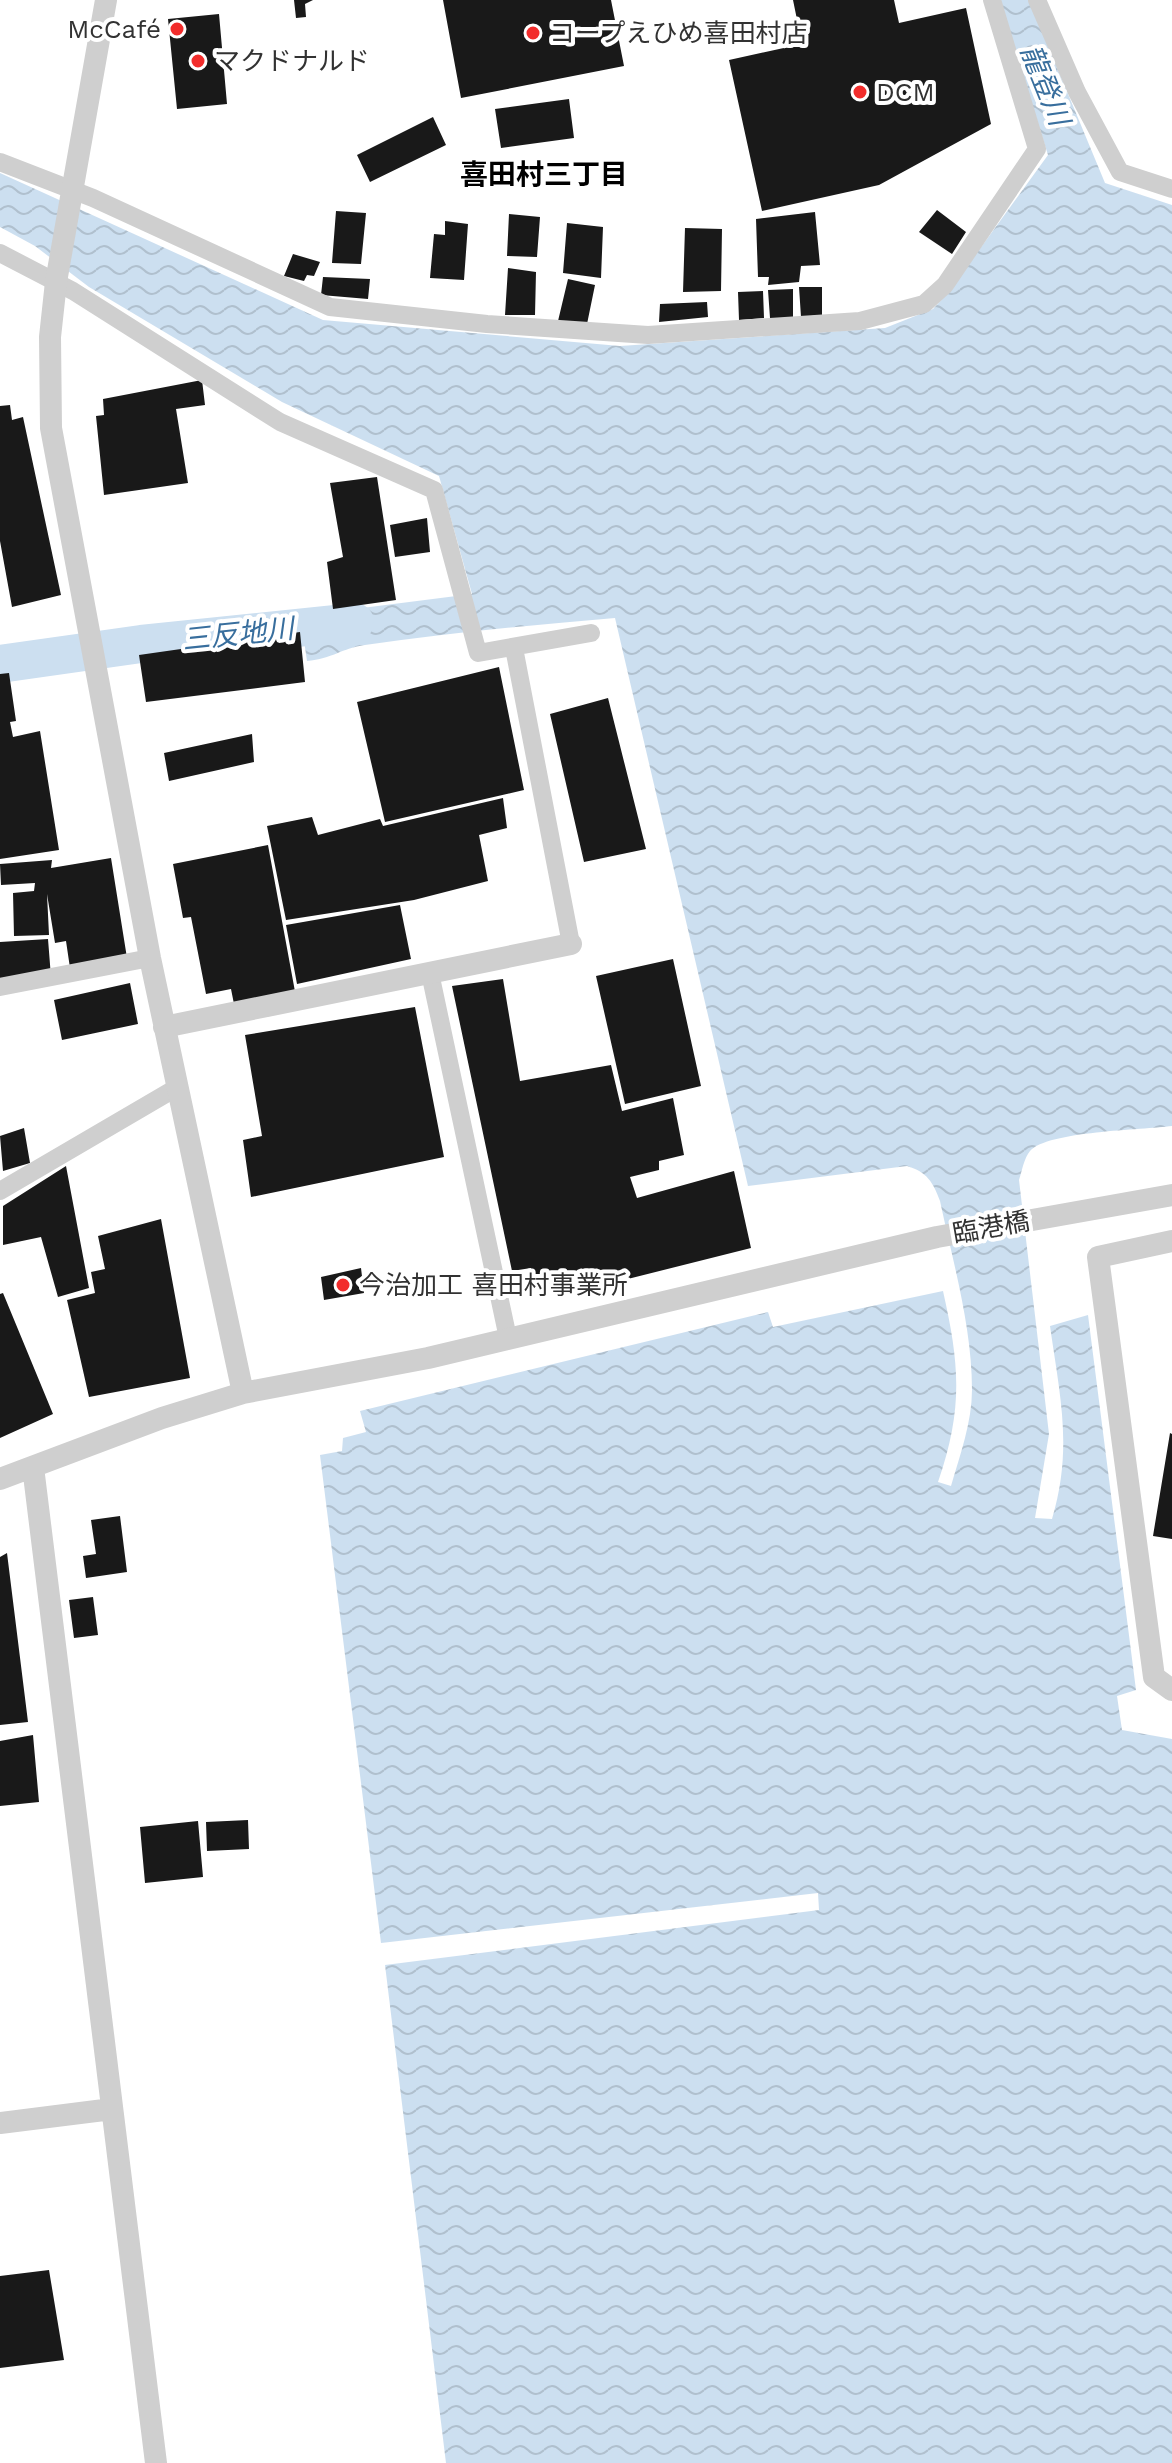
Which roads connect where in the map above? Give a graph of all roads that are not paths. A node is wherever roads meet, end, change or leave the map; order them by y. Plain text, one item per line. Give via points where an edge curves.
1 (106, 0) edge
2 (992, 0) edge
3 (1037, 0) edge
4 (0, 162) edge
5 (1172, 189) edge
6 (73, 195) junction
7 (0, 253) edge
8 (56, 282) junction
9 (591, 633) dead end
10 (514, 648) junction
11 (571, 944) joint
12 (150, 958) junction
13 (430, 973) junction
14 (0, 987) edge
15 (164, 1027) junction
16 (176, 1088) junction
17 (0, 1191) edge
18 (1172, 1195) edge
19 (1172, 1241) edge
20 (508, 1338) junction
21 (243, 1393) junction
22 (33, 1467) junction
23 (0, 1479) edge
24 (1172, 1690) edge
25 (112, 2109) junction
26 (0, 2123) edge
27 (156, 2463) edge

1 - 6 street
2 - 6 street via 1037,149 945,285 924,304 896,314 648,335 330,307
3 - 5 street via 1120,172
4 - 6 street
6 - 8 street
7 - 8 street
8 - 10 street via 280,422 434,490 478,653
8 - 12 street via 50,337 51,428
9 - 10 street
10 - 11 street
11 - 13 street
12 - 14 street
12 - 15 street
13 - 15 street
13 - 20 street
15 - 16 street
16 - 17 street
16 - 21 street
18 - 20 street, 臨港橋 via 937,1237
19 - 24 street via 1098,1257 1154,1677
20 - 21 street, 臨港橋
21 - 22 street, 臨港橋
22 - 23 street, 臨港橋
22 - 25 street
25 - 26 street
25 - 27 street

